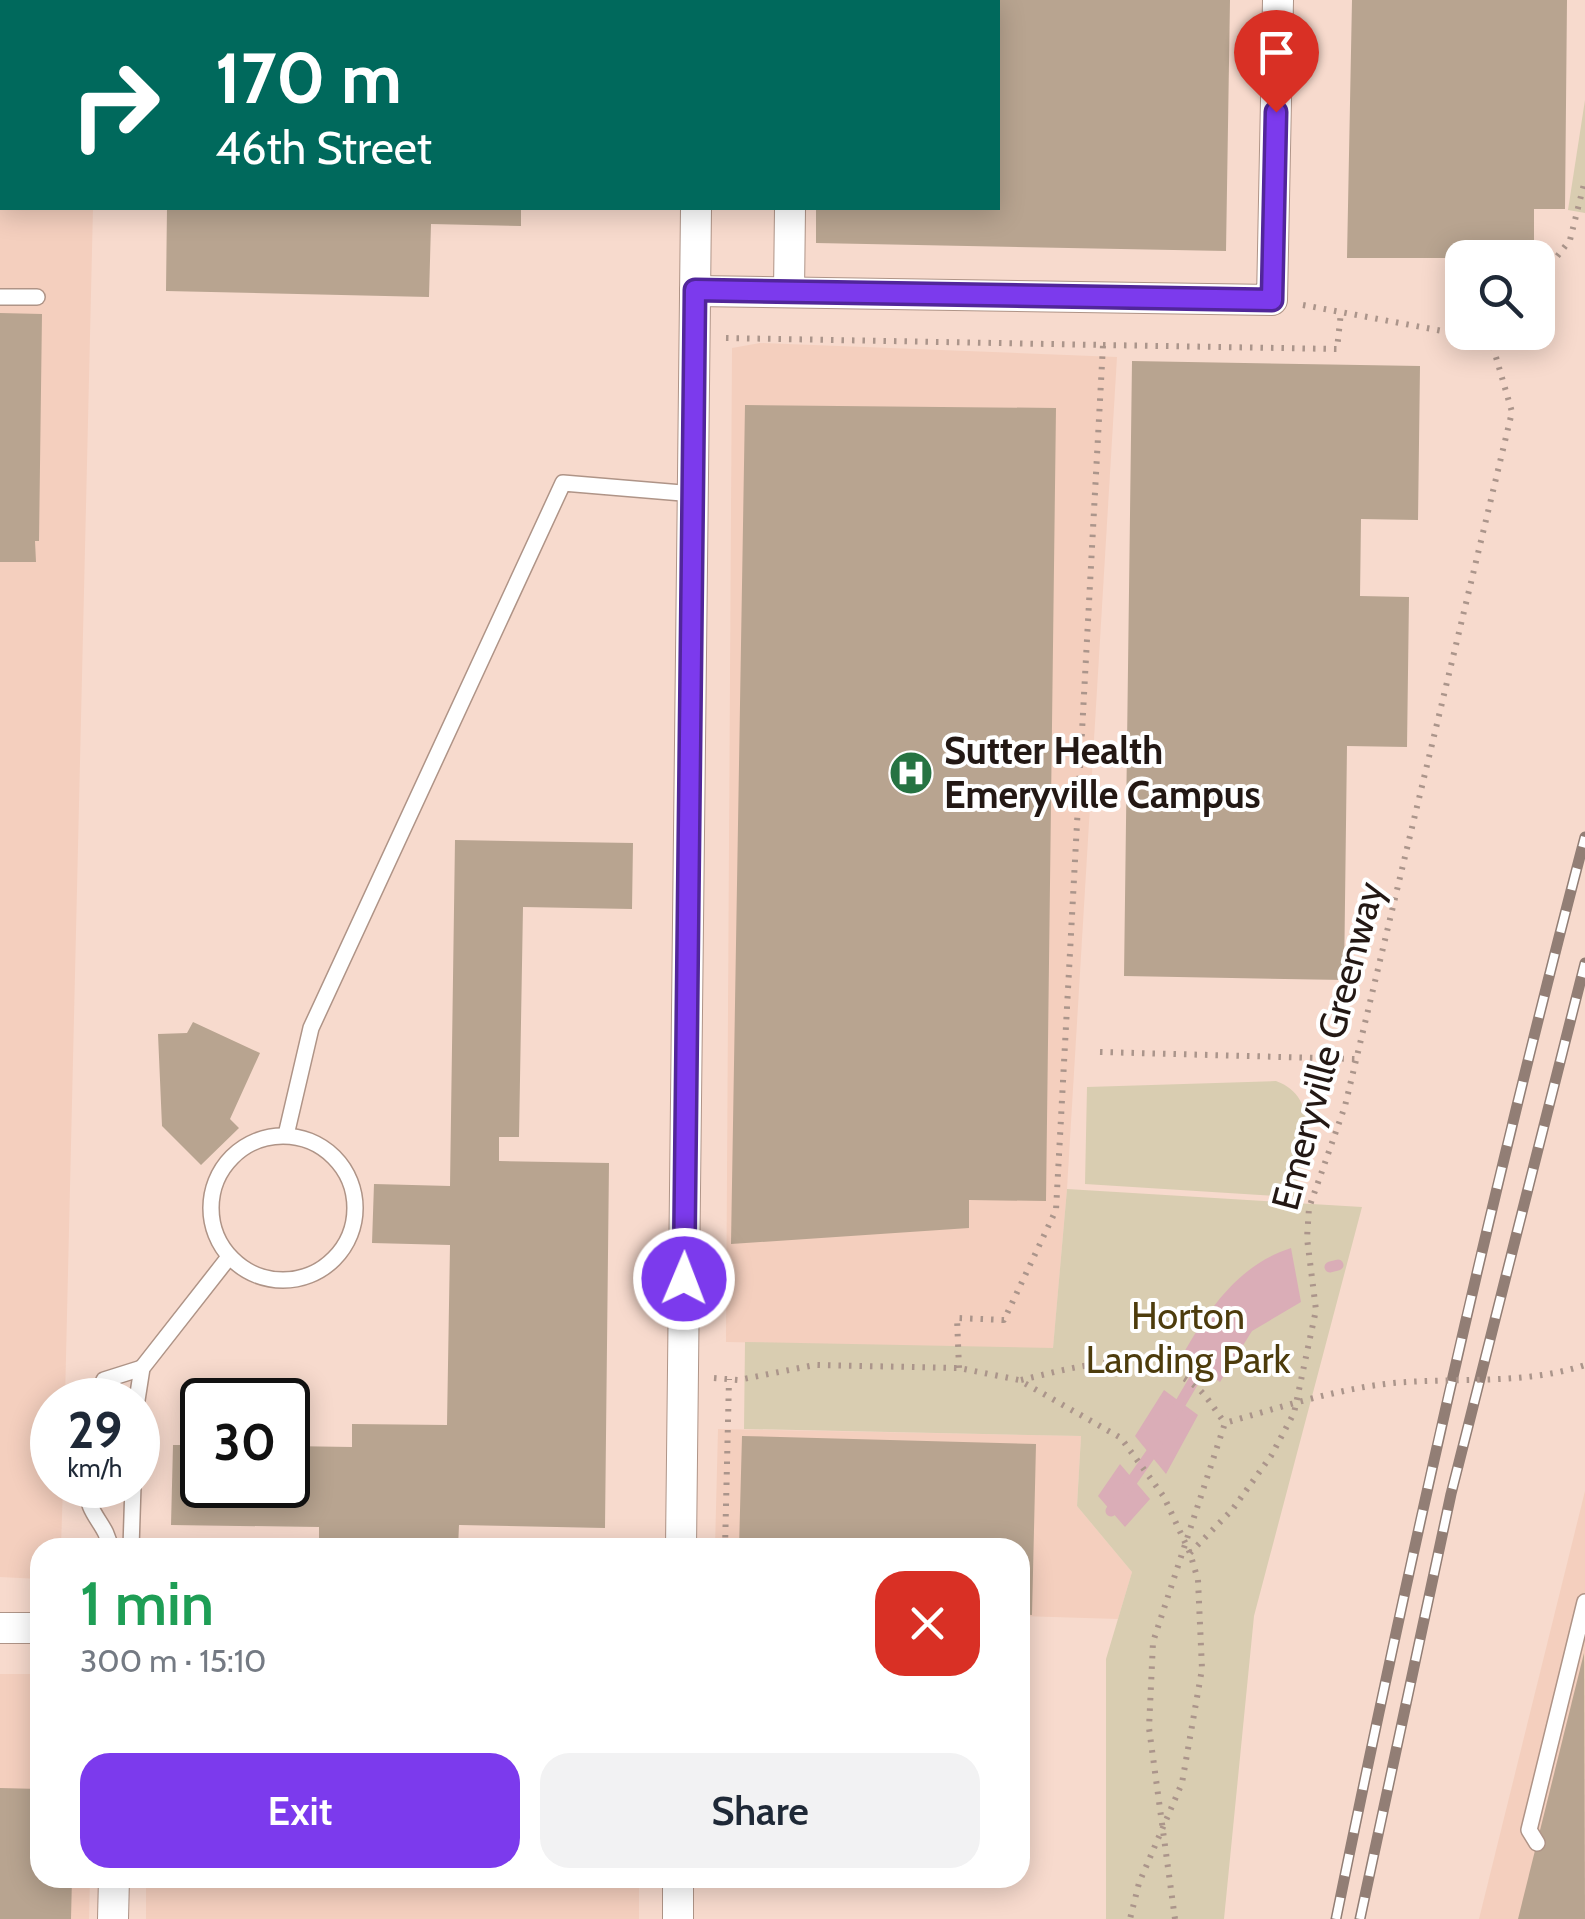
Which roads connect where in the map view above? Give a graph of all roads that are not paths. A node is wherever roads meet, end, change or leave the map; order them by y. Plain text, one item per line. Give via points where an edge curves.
1 (1278, 0) edge
2 (696, 210) edge
3 (790, 210) edge
4 (695, 290) junction
5 (789, 292) junction
6 (0, 297) edge
7 (37, 297) dead end
8 (694, 494) junction
9 (286, 1135) junction
10 (229, 1257) junction
11 (142, 1368) junction
12 (110, 1378) edge
13 (140, 1378) edge
14 (87, 1508) edge
15 (133, 1508) edge
16 (109, 1538) edge
17 (132, 1538) edge
18 (680, 1538) edge
19 (1585, 1602) edge
20 (0, 1628) edge
21 (30, 1628) edge
22 (1537, 1843) dead end
23 (114, 1888) edge
24 (678, 1888) edge
25 (114, 1919) edge
26 (678, 1919) edge

1 - 5 street via 1272,300
2 - 4 street
3 - 5 street
4 - 5 street
4 - 8 street
6 - 7 lane
8 - 9 lane via 563,483 311,1028
8 - 18 street
9 - 10 lane via 257,1140 233,1154 216,1178 210,1205 214,1233
9 - 10 lane via 313,1142 344,1170 356,1210 349,1238 332,1261 308,1276 252,1274
10 - 11 lane
11 - 12 lane
11 - 13 lane
14 - 16 lane
15 - 17 lane
19 - 22 lane via 1529,1830
20 - 21 street
23 - 25 street
24 - 26 street

